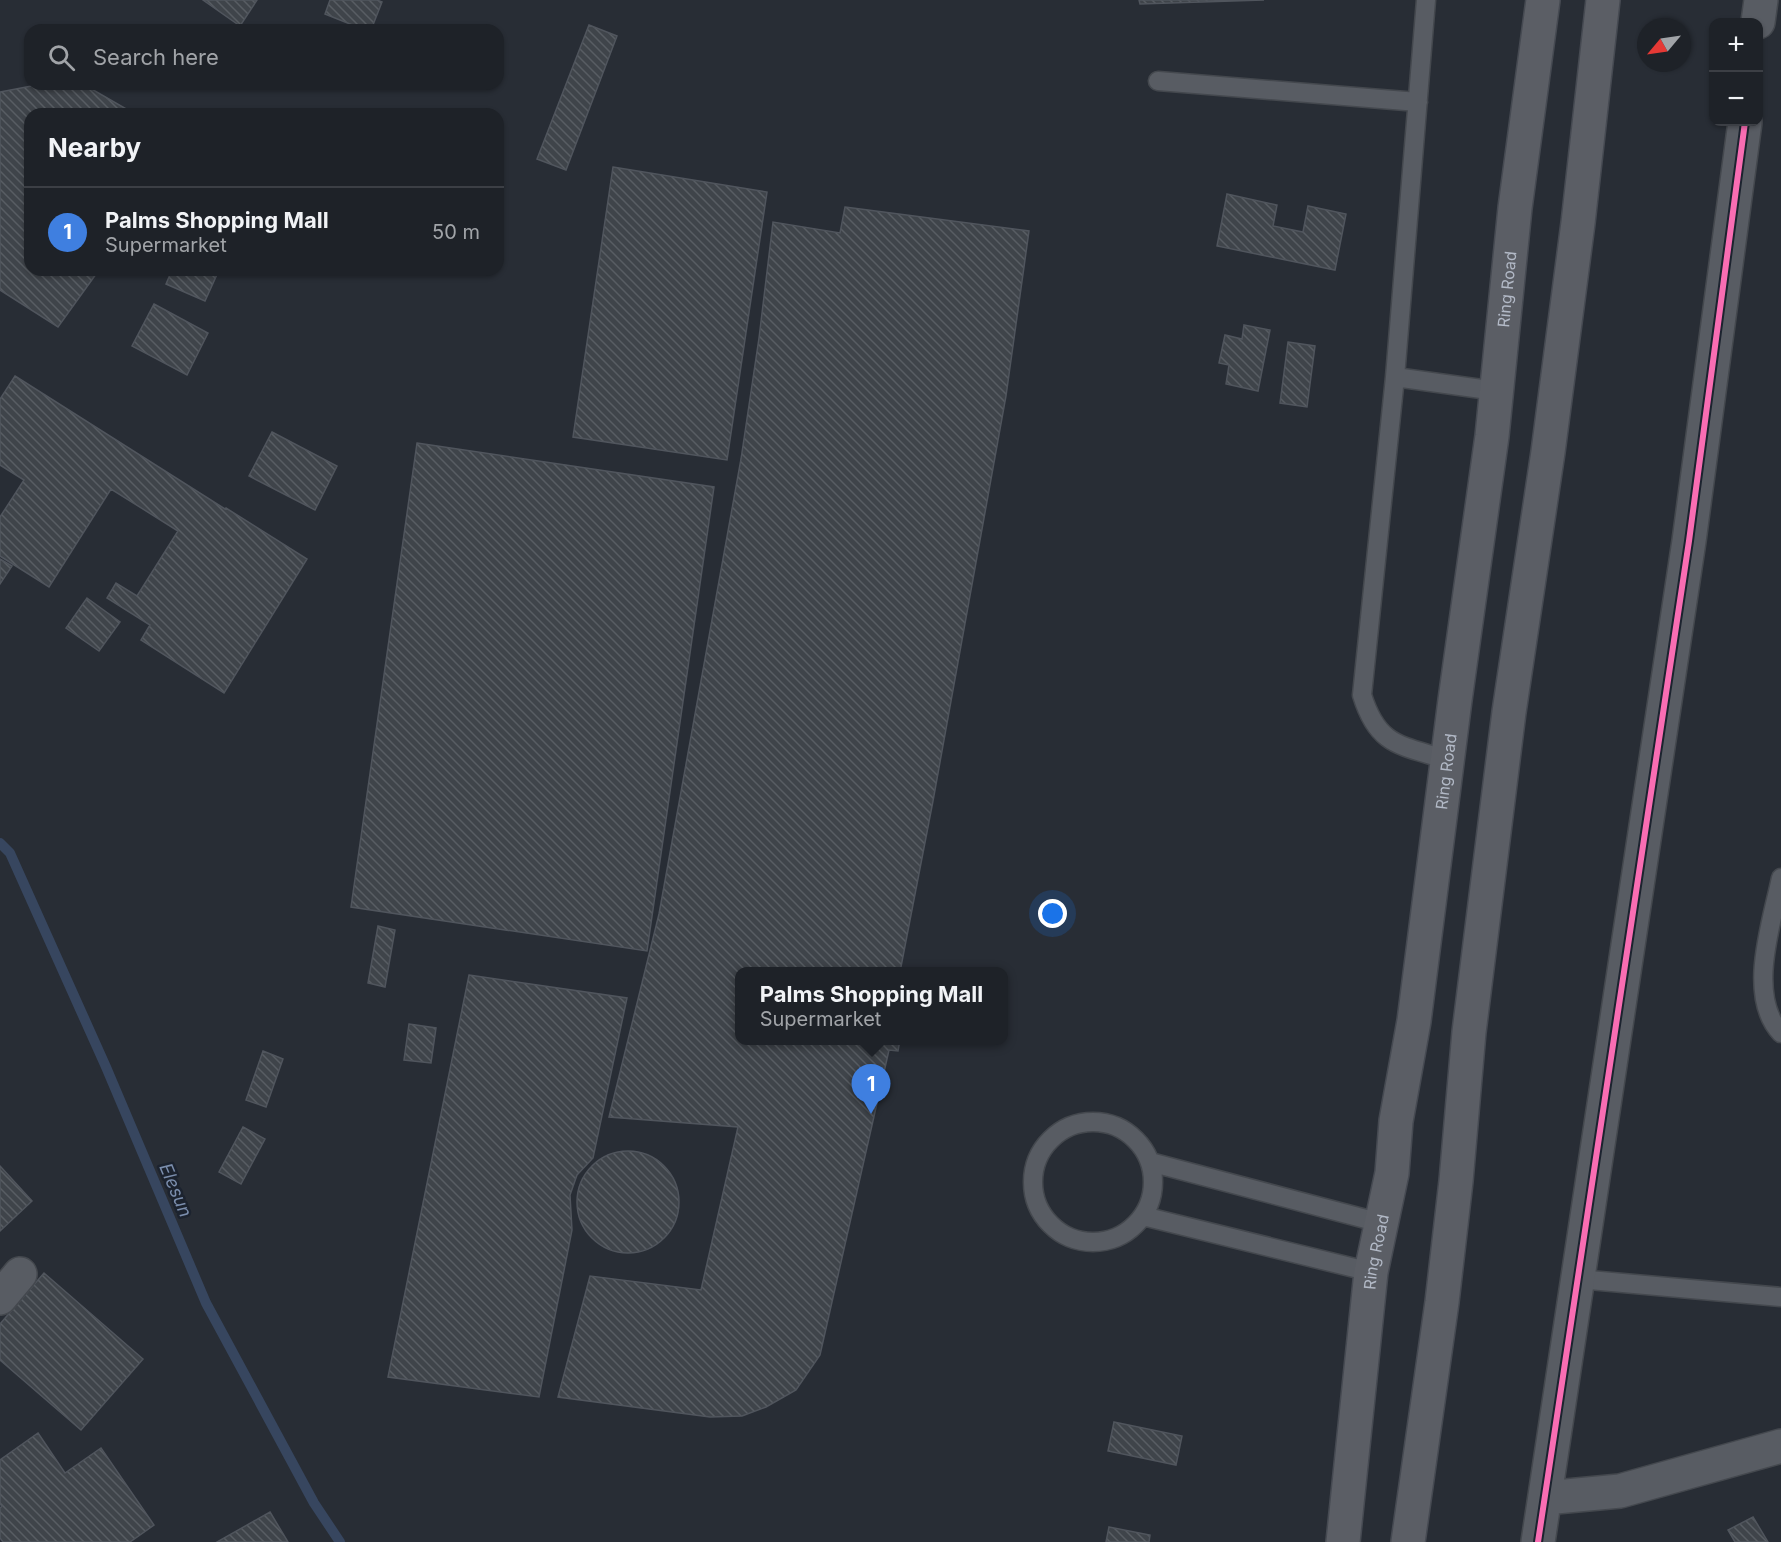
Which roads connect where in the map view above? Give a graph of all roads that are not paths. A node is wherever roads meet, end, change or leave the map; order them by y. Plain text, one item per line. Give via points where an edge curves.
1 (1426, 0) edge
2 (1543, 0) edge
3 (1603, 0) edge
4 (1761, 0) edge
5 (1759, 18) edge
6 (1158, 81) dead end
7 (1419, 102) junction
8 (1744, 126) edge
9 (1395, 377) junction
10 (1496, 390) junction
11 (1448, 760) junction
12 (1781, 878) edge
13 (1781, 1033) edge
14 (1150, 1162) junction
15 (1143, 1216) junction
16 (1381, 1223) junction
17 (1371, 1272) junction
18 (1578, 1278) junction
19 (1781, 1297) edge
20 (1781, 1446) edge
21 (1545, 1498) junction
22 (1343, 1542) edge
23 (1408, 1542) edge
24 (1538, 1542) edge

1 - 7 lane
2 - 10 main road, Ring Road
3 - 23 main road via 1548,452 1506,735 1469,1032 1442,1302
4 - 5 street
6 - 7 lane
7 - 9 lane
8 - 18 street via 1689,541
9 - 10 lane
9 - 11 lane via 1362,695 1380,733 1391,742
10 - 11 main road, Ring Road
11 - 16 main road, Ring Road via 1414,1022
12 - 13 lane via 1762,982 1770,1015
14 - 15 lane via 1154,1181
14 - 15 lane via 1140,1144 1125,1130 1100,1121 1075,1124 1053,1136 1042,1150 1032,1182 1038,1208 1054,1228 1077,1240 1101,1242 1125,1234
14 - 16 lane
15 - 17 lane
16 - 17 main road, Ring Road
17 - 22 main road, Ring Road
18 - 19 lane
18 - 21 street
20 - 21 street via 1620,1491
21 - 24 street

